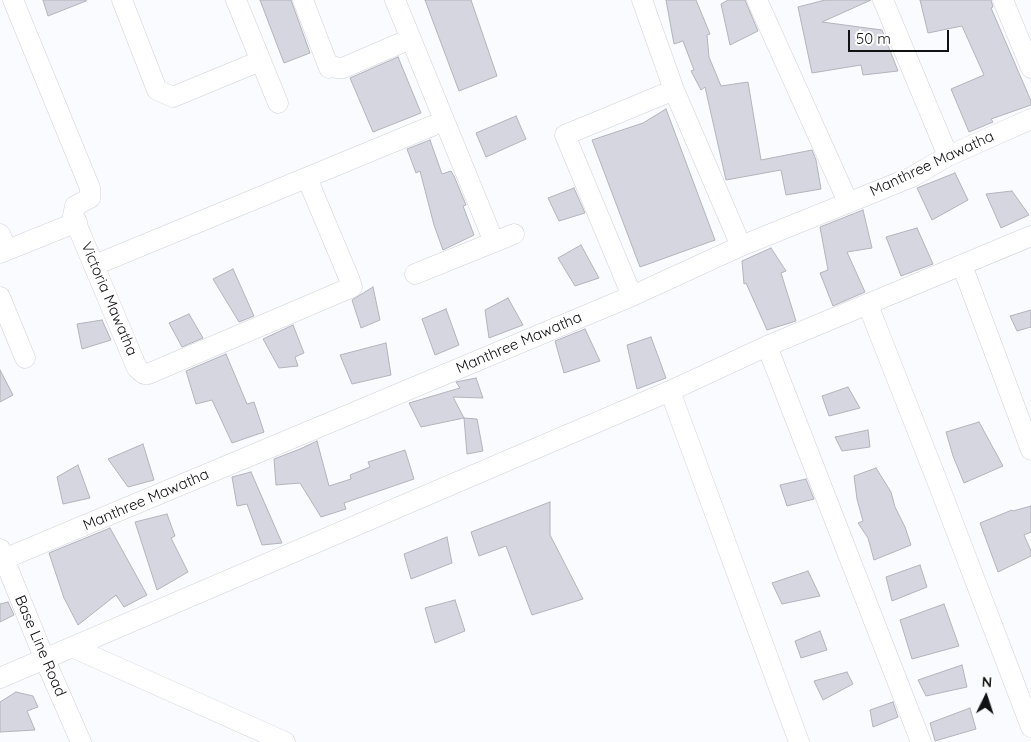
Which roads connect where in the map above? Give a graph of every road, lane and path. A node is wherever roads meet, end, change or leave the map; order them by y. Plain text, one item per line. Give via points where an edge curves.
1 (13, 0) edge
2 (122, 0) edge
3 (236, 0) edge
4 (303, 0) edge
5 (395, 0) edge
6 (642, 0) edge
7 (757, 0) edge
8 (883, 0) edge
9 (1003, 0) edge
10 (410, 39) junction
11 (260, 60) junction
12 (1031, 68) edge
13 (674, 90) junction
14 (278, 103) dead end
15 (1031, 119) edge
16 (444, 121) junction
17 (948, 156) junction
18 (307, 178) junction
19 (848, 202) junction
20 (77, 222) junction
21 (514, 234) dead end
22 (1031, 236) edge
23 (494, 242) junction
24 (2, 246) edge
25 (741, 246) junction
26 (962, 264) junction
27 (94, 265) junction
28 (415, 274) dead end
29 (632, 296) junction
30 (0, 297) edge
31 (868, 305) junction
32 (767, 346) junction
33 (25, 358) dead end
34 (670, 391) junction
35 (1031, 450) edge
36 (2, 554) edge
37 (74, 648) junction
38 (45, 660) junction
39 (0, 678) edge
40 (1031, 728) edge
41 (82, 742) edge
42 (285, 742) edge
43 (799, 742) edge
44 (921, 742) edge

1 - 20 street via 90,188 90,198 75,206
2 - 11 street via 157,90 173,97
3 - 11 street
4 - 10 street via 329,68 343,68
5 - 10 street
6 - 13 street
7 - 19 street
8 - 17 street
9 - 12 street
10 - 16 street
11 - 14 street
13 - 25 street
13 - 29 street via 565,135
15 - 17 street, Manthree Mawatha
16 - 18 street
16 - 23 street
17 - 19 street, Manthree Mawatha via 912,177
18 - 27 street
18 - 27 street, Victoria Mawatha via 352,287 148,374 138,368
19 - 25 street, Manthree Mawatha
20 - 24 street
20 - 27 street, Victoria Mawatha
21 - 23 street
22 - 26 street
23 - 28 street
25 - 29 street, Manthree Mawatha
26 - 31 street
26 - 35 street
29 - 36 street, Manthree Mawatha
30 - 33 street
31 - 32 street
31 - 40 street
32 - 34 street
32 - 44 street
34 - 37 street
34 - 43 street
36 - 38 street, Base Line Road
37 - 38 street
37 - 42 street
38 - 39 street
38 - 41 street, Base Line Road

